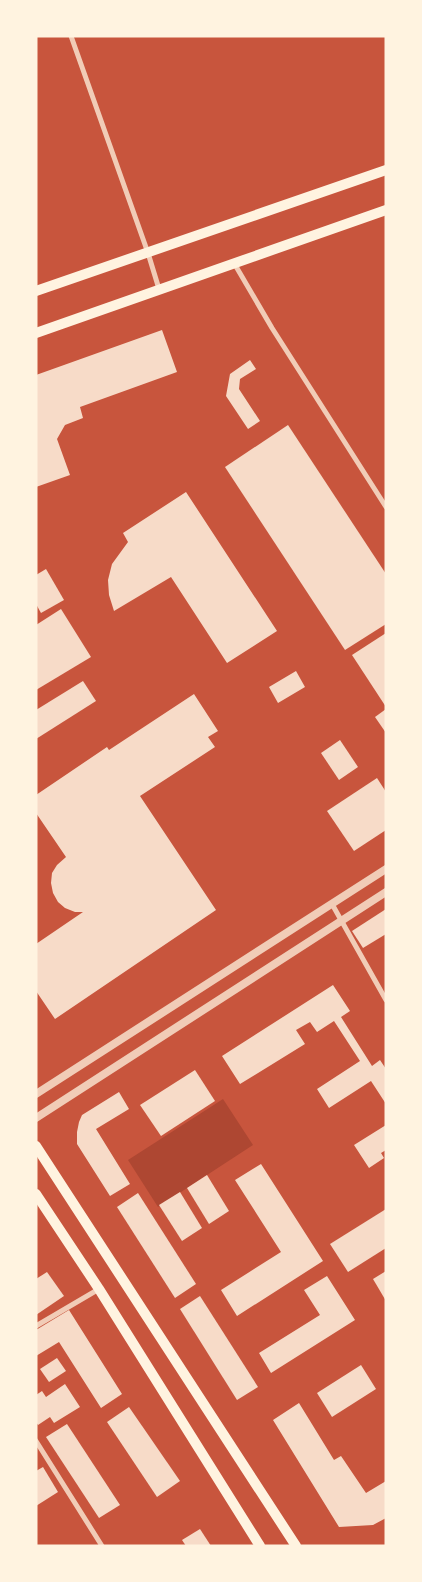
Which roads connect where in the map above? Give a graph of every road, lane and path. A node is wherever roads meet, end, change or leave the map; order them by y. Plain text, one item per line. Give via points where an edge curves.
1 (71, 36) edge
2 (386, 170) edge
3 (386, 210) edge
4 (148, 253) junction
5 (234, 262) junction
6 (159, 289) junction
7 (36, 291) edge
8 (36, 333) edge
9 (386, 507) edge
10 (386, 869) edge
11 (386, 892) edge
12 (332, 904) junction
13 (341, 921) junction
14 (386, 1000) edge
15 (36, 1094) edge
16 (36, 1118) edge
17 (36, 1146) edge
18 (36, 1194) edge
19 (99, 1289) junction
20 (36, 1326) edge
21 (37, 1443) edge
22 (102, 1546) edge
23 (260, 1546) edge
24 (296, 1546) edge

1 - 4 street
2 - 4 main road
3 - 5 main road
4 - 6 street
4 - 7 main road
5 - 6 main road
5 - 9 street via 272,328
6 - 8 main road
10 - 12 street
11 - 13 street
12 - 13 street
12 - 15 street
13 - 14 street
13 - 16 street
17 - 24 main road
18 - 19 main road
19 - 20 street
19 - 23 main road
21 - 22 street

